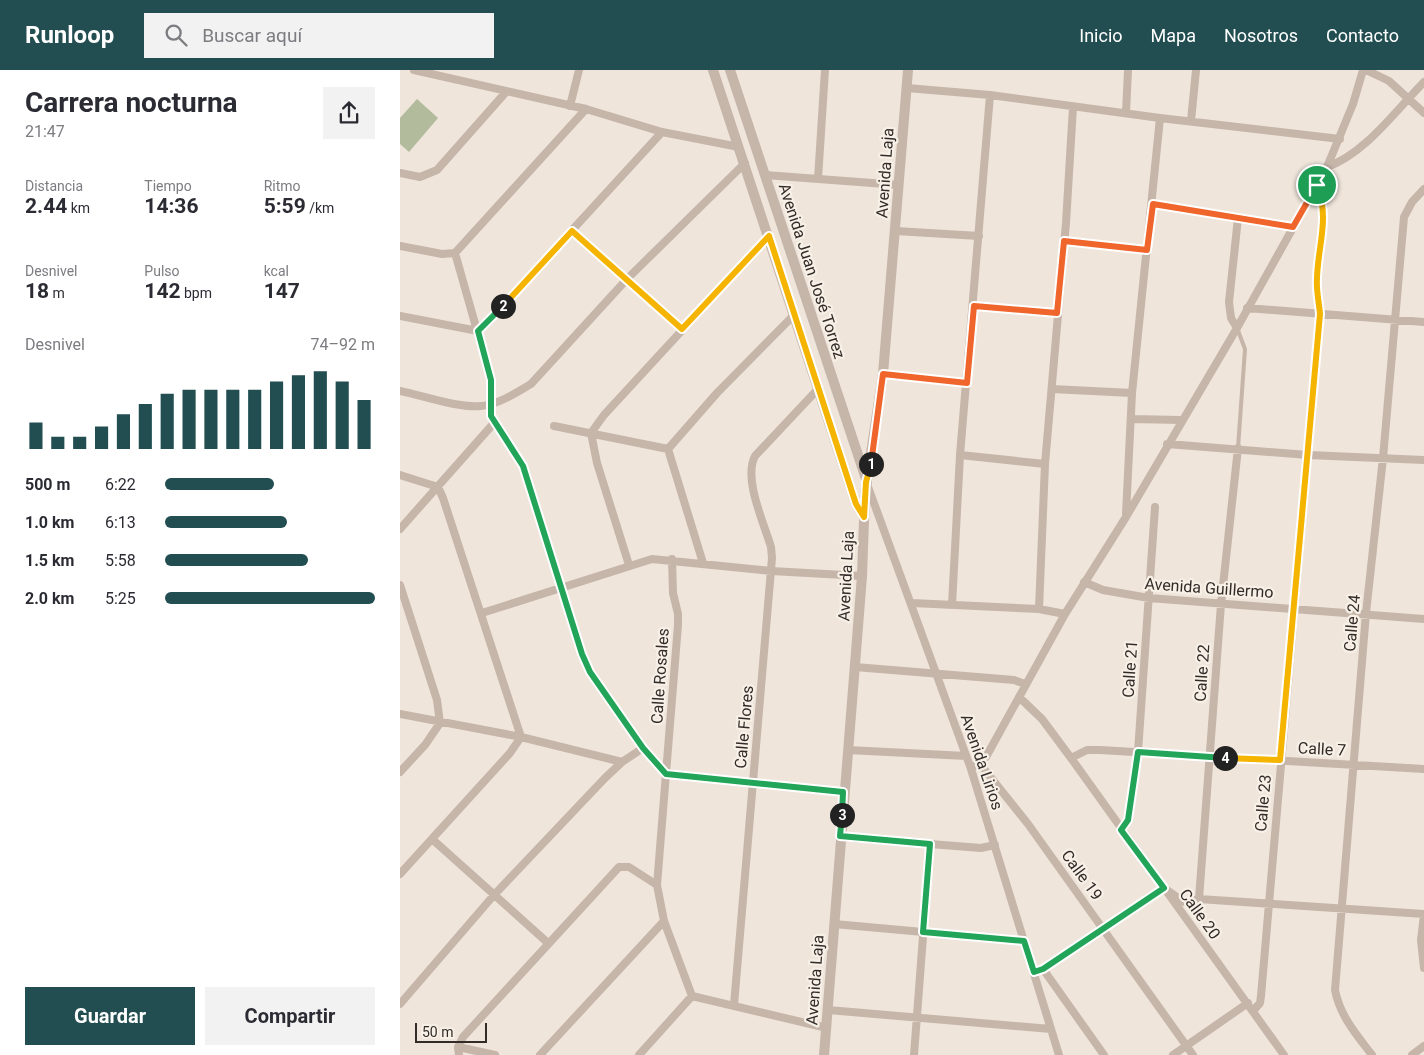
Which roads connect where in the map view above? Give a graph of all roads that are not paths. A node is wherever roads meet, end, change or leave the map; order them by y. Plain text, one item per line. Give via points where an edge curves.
1 (414, 70) edge
2 (579, 70) edge
3 (713, 70) edge
4 (730, 70) edge
5 (825, 70) edge
6 (908, 70) edge
7 (1128, 70) edge
8 (1196, 70) edge
9 (1365, 70) edge
10 (1424, 82) edge
11 (906, 88) junction
12 (506, 92) junction
13 (990, 95) junction
14 (1408, 98) junction
15 (570, 106) junction
16 (1073, 107) junction
17 (586, 109) junction
18 (1126, 113) junction
19 (1424, 113) edge
20 (1160, 118) junction
21 (1191, 121) junction
22 (662, 132) junction
23 (1340, 139) junction
24 (739, 147) junction
25 (745, 164) junction
26 (1327, 167) junction
27 (400, 173) edge
28 (765, 175) junction
29 (818, 179) junction
30 (899, 185) junction
31 (1317, 185) junction
32 (1424, 189) edge
33 (1153, 204) junction
34 (1238, 218) junction
35 (1293, 227) junction
36 (572, 231) junction
37 (896, 231) junction
38 (769, 236) junction
39 (979, 236) junction
40 (1064, 241) junction
41 (400, 246) edge
42 (1147, 250) junction
43 (455, 253) junction
44 (627, 279) junction
45 (974, 306) junction
46 (1247, 308) junction
47 (1057, 313) junction
48 (1320, 314) junction
49 (794, 315) junction
50 (400, 316) edge
51 (1393, 321) junction
52 (1424, 322) edge
53 (1237, 328) junction
54 (682, 329) junction
55 (478, 331) junction
56 (883, 374) junction
57 (967, 383) junction
58 (818, 389) junction
59 (1052, 389) junction
60 (400, 391) edge
61 (1132, 393) junction
62 (491, 404) junction
63 (1131, 419) junction
64 (1181, 420) junction
65 (494, 423) junction
66 (554, 426) dead end
67 (591, 433) junction
68 (1167, 444) junction
69 (1238, 448) junction
70 (668, 449) junction
71 (960, 455) junction
72 (1308, 455) junction
73 (1383, 458) junction
74 (1424, 460) edge
75 (1045, 464) junction
76 (400, 475) edge
77 (866, 482) junction
78 (438, 487) junction
79 (1155, 507) dead end
80 (864, 517) junction
81 (1126, 517) junction
82 (400, 529) edge
83 (672, 559) junction
84 (703, 563) junction
85 (629, 565) junction
86 (771, 570) junction
87 (862, 576) junction
88 (1084, 582) junction
89 (400, 585) edge
90 (561, 587) junction
91 (1149, 598) junction
92 (912, 604) junction
93 (1221, 604) junction
94 (952, 605) junction
95 (1294, 608) junction
96 (1039, 609) junction
97 (482, 613) junction
98 (1366, 613) junction
99 (1065, 614) junction
100 (1424, 619) edge
101 (854, 667) junction
102 (937, 673) junction
103 (1025, 684) junction
104 (1019, 697) junction
105 (400, 714) edge
106 (440, 723) junction
107 (521, 737) junction
108 (643, 748) junction
109 (848, 750) junction
110 (1138, 752) junction
111 (966, 756) junction
112 (1209, 757) junction
113 (1071, 758) junction
114 (1280, 760) junction
115 (622, 762) junction
116 (980, 764) junction
117 (1355, 764) junction
118 (971, 769) junction
119 (1424, 769) edge
120 (400, 772) edge
121 (666, 774) junction
122 (754, 784) junction
123 (843, 792) junction
124 (1121, 830) junction
125 (840, 836) junction
126 (432, 839) junction
127 (930, 844) junction
128 (995, 845) junction
129 (400, 874) edge
130 (658, 885) junction
131 (1164, 888) junction
132 (494, 895) junction
133 (1199, 899) junction
134 (1268, 905) junction
135 (1340, 909) junction
136 (1424, 915) edge
137 (664, 921) junction
138 (834, 924) junction
139 (1103, 928) junction
140 (923, 932) junction
141 (1024, 941) junction
142 (548, 943) junction
143 (1424, 968) edge
144 (1043, 969) junction
145 (1034, 972) junction
146 (692, 996) junction
147 (1248, 1003) junction
148 (400, 1004) edge
149 (734, 1006) junction
150 (828, 1010) junction
151 (1253, 1011) junction
152 (916, 1018) junction
153 (826, 1028) junction
154 (1051, 1029) junction
155 (1186, 1046) junction
156 (1424, 1046) edge
157 (458, 1051) edge
158 (495, 1055) edge
159 (540, 1055) edge
160 (639, 1055) edge
161 (824, 1055) edge
162 (914, 1055) edge
163 (1059, 1055) edge
164 (1104, 1055) edge
165 (1173, 1055) edge
166 (1192, 1055) edge
167 (1284, 1055) edge
168 (1372, 1055) edge
169 (1412, 1055) edge

1 - 12 street
2 - 15 street
3 - 24 street
4 - 28 street, Avenida Juan José Torrez
5 - 29 street
6 - 11 street, Avenida Laja
7 - 18 street
8 - 21 street
9 - 14 street via 1389,81
9 - 23 street
10 - 14 street
11 - 13 street
11 - 30 street, Avenida Laja
12 - 15 street
12 - 27 street via 437,170 420,177
13 - 16 street
13 - 39 street
14 - 19 street
14 - 26 street via 1361,147
15 - 17 street
16 - 18 street
16 - 40 street
17 - 22 street
17 - 43 street
18 - 20 street
20 - 21 street
20 - 33 street
21 - 23 street
22 - 24 street
22 - 36 street
23 - 26 street
24 - 25 street
25 - 38 street
25 - 44 street
26 - 31 street
28 - 29 street
28 - 77 street, Avenida Juan José Torrez
29 - 30 street
30 - 37 street, Avenida Laja
31 - 35 street
31 - 48 lane via 1324,201 1317,279
32 - 51 street, Calle 24 via 1404,217
33 - 34 street
33 - 42 street
34 - 35 street
34 - 53 street via 1229,302 1231,318
35 - 46 street
36 - 44 street
36 - 55 street
37 - 39 street
37 - 56 street, Avenida Laja
38 - 49 street
38 - 54 street
39 - 45 street
40 - 42 street
40 - 47 street
41 - 43 street via 442,254
42 - 61 street
43 - 55 street
44 - 54 street
44 - 62 street via 531,384
45 - 47 street
45 - 57 street
46 - 48 street
46 - 53 street
47 - 59 street
48 - 51 street
48 - 72 street, Calle 23
49 - 58 street
49 - 70 street via 717,393
50 - 55 street
51 - 52 street
51 - 73 street, Calle 24
53 - 64 street
53 - 69 lane via 1245,349
54 - 67 street
55 - 62 street via 491,380
56 - 57 street
56 - 77 street, Avenida Laja
57 - 71 street
58 - 80 street via 856,504
58 - 86 street, Calle Flores via 751,464 751,480 771,547
59 - 61 street
59 - 75 street
60 - 62 street via 470,406
61 - 63 street
62 - 65 street
63 - 64 street
63 - 81 street
64 - 68 street
65 - 78 street
65 - 90 street via 523,466
66 - 67 street
67 - 70 street
67 - 85 street via 597,463
68 - 69 street
68 - 81 street
69 - 72 street
69 - 93 street, Calle 22
70 - 84 street
71 - 75 street
71 - 94 street
72 - 73 street
72 - 95 street, Calle 23
73 - 74 street
73 - 98 street, Calle 24
75 - 96 street
76 - 78 street
77 - 80 street, Avenida Laja
77 - 92 street, Avenida Lirios
78 - 82 street
78 - 97 street
79 - 91 street, Calle 21
80 - 87 street, Avenida Laja
81 - 88 street
83 - 84 street
83 - 85 street via 652,559
83 - 121 street, Calle Rosales via 678,625
84 - 86 street
85 - 90 street
86 - 87 street
86 - 122 street, Calle Flores
87 - 101 street, Avenida Laja
88 - 91 street, Avenida Guillermo via 1103,590
88 - 99 street
89 - 106 street via 437,700
90 - 97 street
90 - 108 street via 590,672
91 - 93 street, Avenida Guillermo
91 - 110 street, Calle 21
92 - 94 street
92 - 102 street, Avenida Lirios
93 - 95 street, Avenida Guillermo
93 - 112 street, Calle 22
94 - 96 street
95 - 98 street, Avenida Guillermo
95 - 114 street, Calle 23
96 - 99 street
97 - 107 street
98 - 100 street, Avenida Guillermo
98 - 117 street, Calle 24
99 - 103 street
101 - 102 street
101 - 109 street, Avenida Laja
102 - 103 street via 1014,680
102 - 111 street, Avenida Lirios
103 - 104 street
104 - 113 street, Calle 20 via 1042,719
104 - 116 street
105 - 106 street
106 - 107 street
106 - 120 street
107 - 115 street
107 - 126 street
108 - 115 street
108 - 121 street
109 - 111 street
109 - 123 street, Avenida Laja
110 - 112 street, Calle 7
110 - 113 street, Calle 7 via 1087,750
110 - 124 street, Calle 21 via 1128,820
111 - 118 street, Avenida Lirios
112 - 114 street, Calle 7
112 - 133 street, Calle 22
113 - 124 street, Calle 20
114 - 117 street, Calle 7
114 - 134 street, Calle 23
115 - 132 street
116 - 118 street
116 - 139 street, Calle 19
117 - 119 street, Calle 7
117 - 135 street, Calle 24
118 - 128 street, Avenida Lirios
121 - 122 street
121 - 130 street, Calle Rosales
122 - 123 street
122 - 149 street, Calle Flores
123 - 125 street, Avenida Laja
124 - 131 street, Calle 20
125 - 127 street
125 - 138 street, Avenida Laja
126 - 129 street
126 - 132 street
127 - 128 street via 981,848
127 - 140 street
128 - 141 street, Avenida Lirios
130 - 137 street, Calle Rosales
130 - 142 street via 629,867 619,867
131 - 133 street via 1184,902
131 - 139 street
131 - 147 street, Calle 20
132 - 142 street
132 - 148 street
133 - 134 street
134 - 135 street
134 - 151 street, Calle 23 via 1260,1003
135 - 136 street
135 - 168 street, Calle 24 via 1335,990 1338,1006
136 - 143 street via 1421,940
137 - 146 street, Calle Rosales
137 - 159 street
138 - 140 street
138 - 150 street, Avenida Laja
139 - 144 street
139 - 155 street, Calle 19
140 - 141 street
140 - 152 street
141 - 145 street, Avenida Lirios
142 - 157 street via 464,1037
144 - 145 street
144 - 164 street
145 - 154 street, Avenida Lirios
146 - 149 street
146 - 160 street
147 - 151 street, Calle 20
147 - 155 street
149 - 153 street
150 - 152 street
150 - 153 street, Avenida Laja
151 - 167 street, Calle 20
152 - 154 street
152 - 162 street
153 - 161 street, Avenida Laja
154 - 163 street, Avenida Lirios
155 - 165 street
155 - 166 street, Calle 19
156 - 169 street
157 - 158 street

